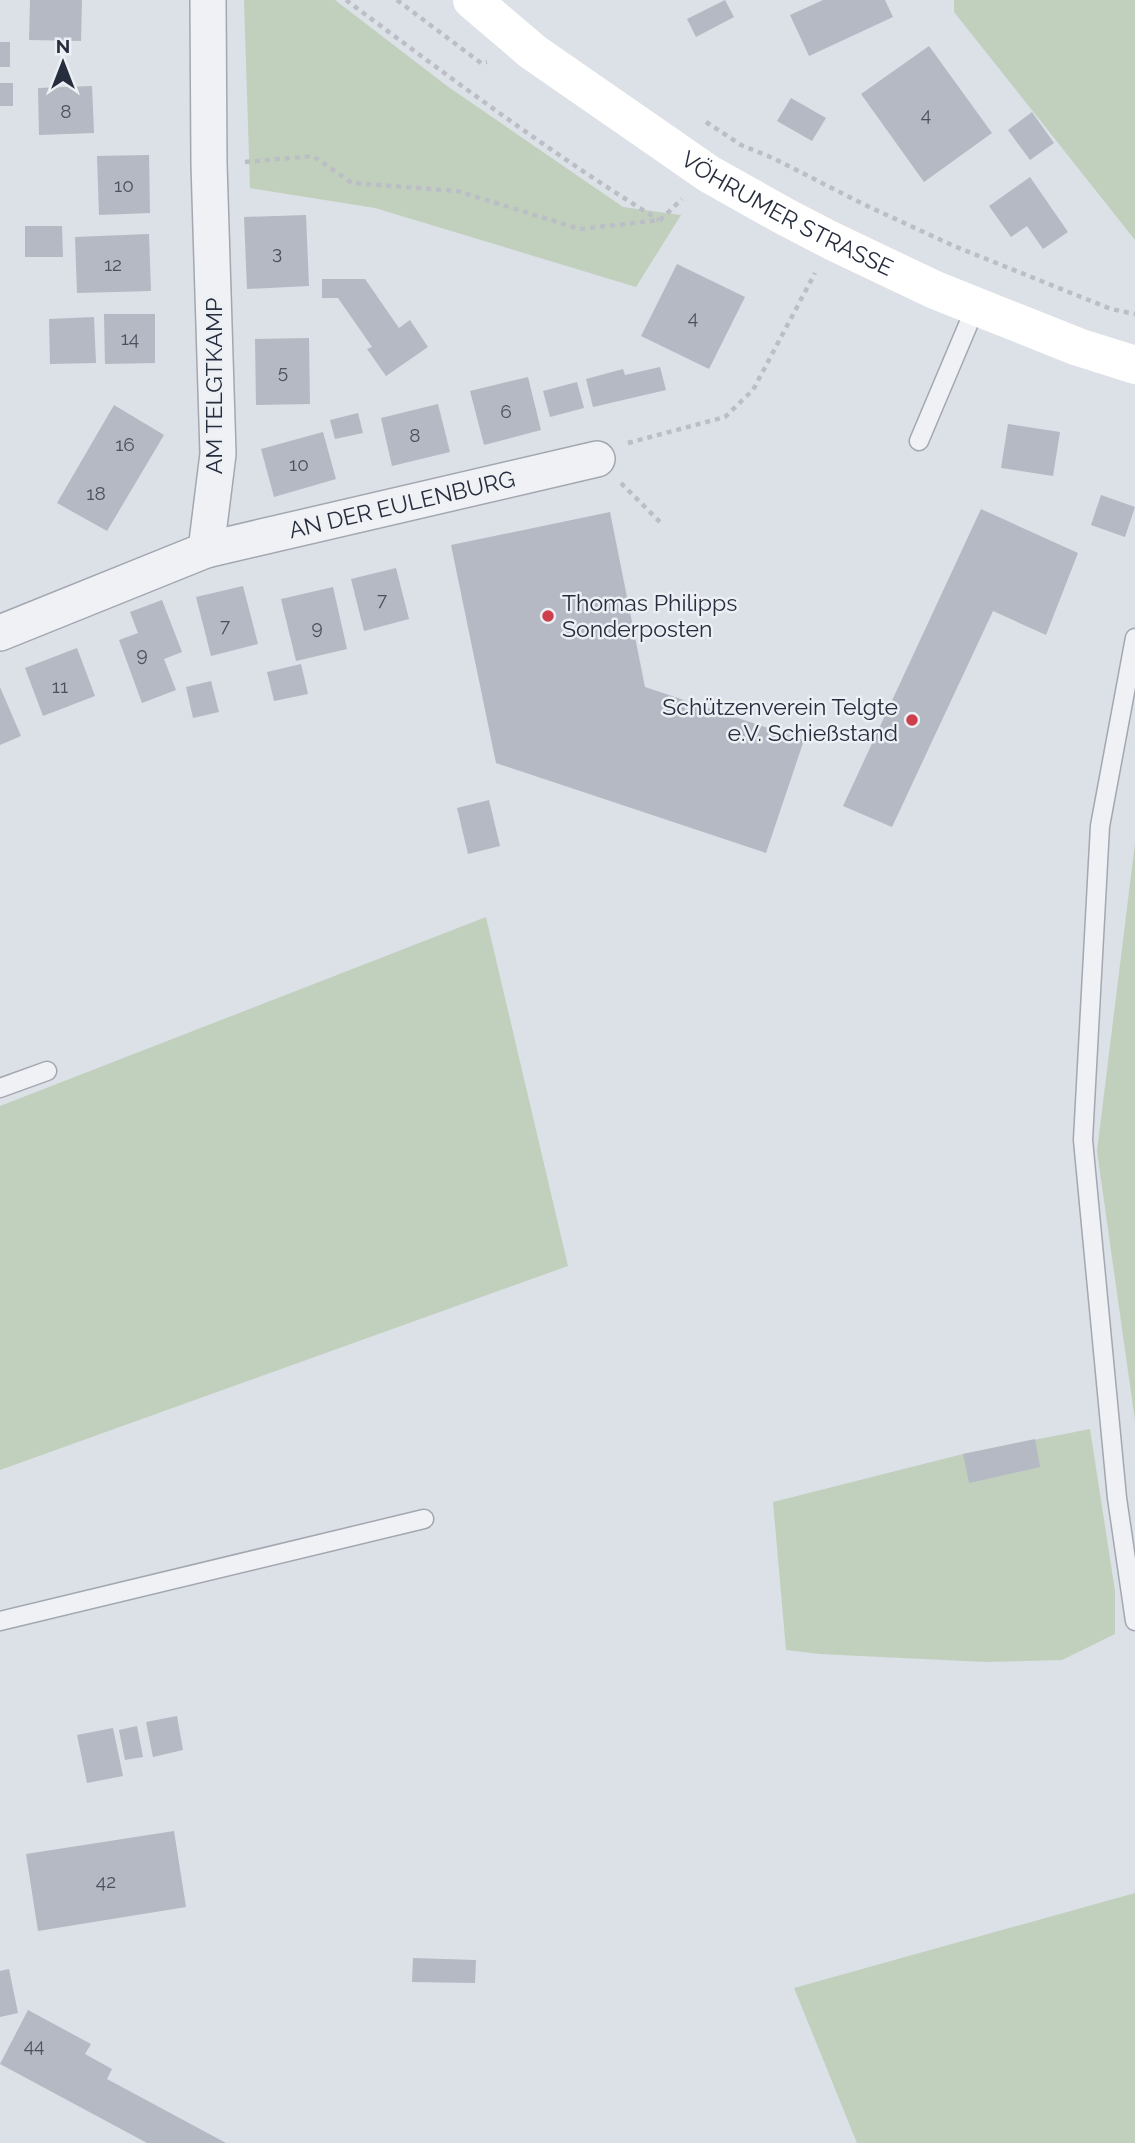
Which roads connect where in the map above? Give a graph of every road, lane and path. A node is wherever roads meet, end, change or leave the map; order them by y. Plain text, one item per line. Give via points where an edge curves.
1 (208, 0) edge
2 (346, 0) edge
3 (472, 0) edge
4 (773, 158) dead end
5 (209, 164) junction
6 (832, 242) junction
7 (976, 306) junction
8 (1135, 314) edge
9 (1135, 365) edge
10 (919, 441) dead end
11 (597, 459) junction
12 (661, 523) dead end
13 (206, 550) junction
14 (0, 633) edge
15 (1135, 638) edge
16 (47, 1071) dead end
17 (0, 1088) edge
18 (424, 1519) dead end
19 (0, 1621) edge
20 (1135, 1621) edge

1 - 5 street, AM TELGTKAMP
2 - 5 path via 612,191 660,220 580,229 457,191 352,183 313,156
3 - 6 main road, VÖHRUMER STRASSE via 533,52 709,174
4 - 8 path via 954,246 1111,309
5 - 13 street, AM TELGTKAMP via 218,454
6 - 7 main road, VÖHRUMER STRASSE
6 - 11 path via 753,390 724,417 630,442
7 - 9 main road, VÖHRUMER STRASSE
7 - 10 lane
11 - 12 path
11 - 13 street, AN DER EULENBURG
13 - 14 street
15 - 20 lane via 1100,826 1083,1140 1117,1498
16 - 17 lane
18 - 19 lane

